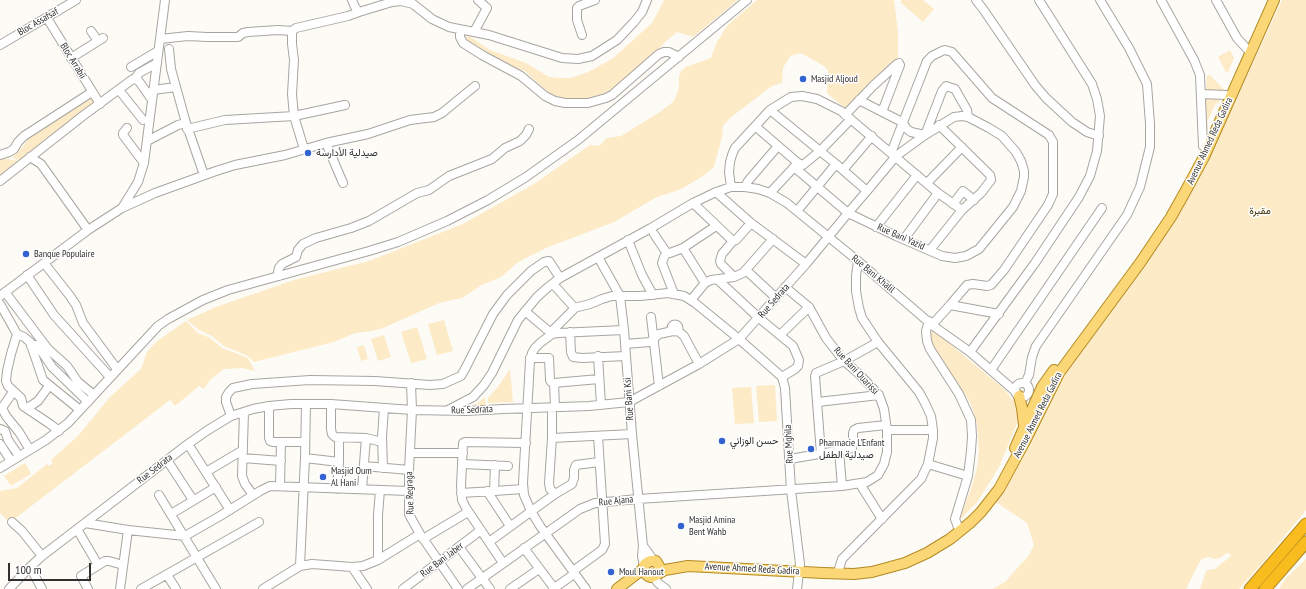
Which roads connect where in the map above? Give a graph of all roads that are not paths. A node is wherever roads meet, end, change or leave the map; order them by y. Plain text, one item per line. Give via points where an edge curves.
1 (76, 0) edge
2 (165, 0) edge
3 (352, 0) edge
4 (478, 0) edge
5 (596, 0) edge
6 (647, 0) edge
7 (747, 0) edge
8 (976, 0) edge
9 (1039, 0) edge
10 (1100, 0) edge
11 (1161, 0) edge
12 (1216, 0) edge
13 (1269, 0) edge
14 (1274, 0) edge
15 (399, 1) edge
16 (582, 2) edge
17 (359, 12) junction
18 (47, 18) junction
19 (292, 30) junction
20 (460, 30) junction
21 (91, 31) dead end
22 (474, 32) junction
23 (582, 35) dead end
24 (160, 39) junction
25 (0, 44) edge
26 (169, 49) dead end
27 (1249, 50) junction
28 (158, 52) junction
29 (679, 57) junction
30 (71, 58) junction
31 (157, 63) junction
32 (131, 67) dead end
33 (135, 79) junction
34 (474, 86) dead end
35 (176, 87) junction
36 (119, 90) junction
37 (153, 90) junction
38 (92, 92) junction
39 (1201, 94) junction
40 (1226, 95) junction
41 (152, 100) junction
42 (859, 100) junction
43 (100, 104) junction
44 (345, 105) dead end
45 (770, 110) junction
46 (882, 112) junction
47 (294, 116) junction
48 (848, 117) junction
49 (968, 117) junction
50 (143, 120) dead end
51 (902, 122) junction
52 (939, 125) junction
53 (186, 126) junction
54 (755, 126) junction
55 (127, 128) dead end
56 (529, 128) dead end
57 (925, 135) junction
58 (872, 136) junction
59 (1099, 136) junction
60 (147, 141) junction
61 (326, 143) junction
62 (778, 146) junction
63 (1203, 146) junction
64 (962, 147) junction
65 (304, 149) junction
66 (820, 151) junction
67 (0, 155) edge
68 (894, 155) junction
69 (30, 157) junction
70 (144, 163) junction
71 (836, 164) junction
72 (796, 165) junction
73 (844, 170) junction
74 (204, 175) junction
75 (917, 175) junction
76 (0, 181) edge
77 (343, 183) dead end
78 (927, 183) junction
79 (731, 187) junction
80 (745, 187) junction
81 (818, 187) junction
82 (867, 191) junction
83 (716, 192) junction
84 (770, 193) junction
85 (938, 193) junction
86 (974, 200) junction
87 (693, 203) junction
88 (953, 204) junction
89 (122, 208) junction
90 (1102, 208) dead end
91 (962, 210) junction
92 (797, 211) junction
93 (848, 213) junction
94 (751, 223) junction
95 (716, 226) junction
96 (876, 227) junction
97 (88, 230) junction
98 (654, 234) dead end
99 (829, 236) junction
100 (773, 239) junction
101 (904, 239) junction
102 (628, 240) junction
103 (732, 241) junction
104 (683, 248) junction
105 (930, 250) junction
106 (668, 253) junction
107 (598, 257) junction
108 (858, 261) junction
109 (44, 263) junction
110 (806, 264) junction
111 (746, 270) junction
112 (27, 275) junction
113 (279, 276) junction
114 (734, 277) junction
115 (560, 278) junction
116 (717, 279) junction
117 (705, 283) junction
118 (553, 284) junction
119 (785, 287) junction
120 (2, 294) edge
121 (674, 294) junction
122 (653, 295) junction
123 (620, 296) junction
124 (776, 298) junction
125 (691, 300) junction
126 (0, 304) edge
127 (950, 306) junction
128 (809, 307) junction
129 (574, 308) junction
130 (525, 311) junction
131 (999, 314) junction
132 (651, 317) dead end
133 (759, 318) junction
134 (931, 323) junction
135 (624, 330) junction
136 (570, 332) junction
137 (551, 333) junction
138 (17, 334) junction
139 (780, 335) junction
140 (654, 339) junction
141 (739, 339) junction
142 (878, 342) junction
143 (625, 344) junction
144 (31, 346) junction
145 (970, 352) junction
146 (598, 356) junction
147 (626, 356) junction
148 (530, 358) junction
149 (844, 361) junction
150 (699, 364) junction
151 (117, 369) junction
152 (991, 370) junction
153 (110, 377) junction
154 (782, 377) junction
155 (599, 379) junction
156 (554, 383) junction
157 (1005, 383) junction
158 (410, 384) junction
159 (49, 386) junction
160 (659, 386) junction
161 (13, 392) junction
162 (1034, 394) junction
163 (879, 395) junction
164 (1019, 395) junction
165 (91, 398) junction
166 (629, 402) junction
167 (818, 402) junction
168 (306, 404) junction
169 (331, 404) junction
170 (601, 405) junction
171 (269, 406) junction
172 (553, 407) junction
173 (26, 408) junction
174 (384, 408) junction
175 (527, 408) junction
176 (1, 409) edge
177 (80, 410) junction
178 (412, 410) junction
179 (448, 411) junction
180 (244, 412) junction
181 (231, 416) junction
182 (886, 427) junction
183 (1024, 428) junction
184 (0, 429) edge
185 (933, 430) junction
186 (59, 431) junction
187 (632, 434) junction
188 (598, 436) junction
189 (339, 438) junction
190 (366, 438) junction
191 (552, 438) junction
192 (382, 440) junction
193 (282, 442) junction
194 (305, 442) junction
195 (526, 443) junction
196 (0, 444) edge
197 (188, 444) junction
198 (30, 450) junction
199 (839, 451) junction
200 (410, 453) junction
201 (463, 453) junction
202 (243, 454) junction
203 (821, 454) junction
204 (19, 456) junction
205 (305, 458) junction
206 (790, 459) junction
207 (167, 460) junction
208 (11, 461) junction
209 (280, 461) junction
210 (339, 462) junction
211 (599, 462) junction
212 (462, 464) junction
213 (928, 464) junction
214 (495, 465) junction
215 (364, 466) junction
216 (508, 466) dead end
217 (0, 468) edge
218 (383, 468) junction
219 (409, 470) junction
220 (206, 472) junction
221 (968, 476) junction
222 (860, 484) junction
223 (280, 486) junction
224 (842, 486) junction
225 (216, 487) junction
226 (303, 488) junction
227 (336, 489) junction
228 (362, 489) junction
229 (523, 489) junction
230 (380, 490) junction
231 (791, 490) junction
232 (409, 491) junction
233 (490, 491) junction
234 (462, 493) junction
235 (555, 494) junction
236 (159, 495) dead end
237 (253, 495) junction
238 (638, 499) junction
239 (193, 500) junction
240 (602, 502) junction
241 (230, 510) junction
242 (531, 511) junction
243 (468, 512) junction
244 (171, 514) junction
245 (882, 519) junction
246 (12, 522) dead end
247 (259, 522) dead end
248 (86, 523) junction
249 (1306, 524) edge
250 (510, 526) junction
251 (958, 527) junction
252 (77, 529) junction
253 (128, 530) junction
254 (481, 530) junction
255 (546, 533) junction
256 (185, 536) junction
257 (422, 537) junction
258 (489, 542) junction
259 (1306, 542) edge
260 (459, 547) junction
261 (524, 548) junction
262 (42, 556) junction
263 (197, 558) junction
264 (378, 560) junction
265 (438, 561) junction
266 (503, 563) junction
267 (98, 565) junction
268 (123, 565) junction
269 (300, 566) junction
270 (30, 567) junction
271 (352, 567) junction
272 (539, 569) junction
273 (838, 569) junction
274 (800, 570) junction
275 (652, 571) junction
276 (573, 572) junction
277 (166, 574) junction
278 (482, 578) junction
279 (144, 588) edge
280 (10, 589) edge
281 (42, 589) edge
282 (88, 589) edge
283 (120, 589) edge
284 (176, 589) edge
285 (216, 589) edge
286 (263, 589) edge
287 (367, 589) edge
288 (403, 589) edge
289 (458, 589) edge
290 (467, 589) edge
291 (490, 589) edge
292 (510, 589) edge
293 (553, 589) edge
294 (586, 589) edge
295 (616, 589) edge
296 (627, 589) edge
297 (666, 589) edge
298 (797, 589) edge
299 (1250, 589) edge
300 (1265, 589) edge

1 - 18 street, Bloc Assafsaf
2 - 24 street
3 - 17 street
4 - 22 street via 487,8
5 - 16 street
6 - 22 street via 642,12 617,40 585,58 562,58 499,37
7 - 29 street
8 - 59 street via 1046,98 1076,125 1086,132
9 - 59 street via 1092,84 1099,106
10 - 162 street via 1147,84 1150,147 1140,187 1127,215 1036,346 1030,371
11 - 39 street via 1198,68
12 - 27 street via 1234,34
13 - 27 main road, Avenue Ahmed Reda Gadira
14 - 27 main road, Avenue Ahmed Reda Gadira
15 - 17 street
15 - 20 street via 410,2 432,19
16 - 23 street via 577,10
17 - 19 street
18 - 25 street, Bloc Assafsaf
18 - 30 street, Bloc Arrabiï
19 - 24 street via 248,32 238,37 188,36
19 - 47 street
20 - 22 street
20 - 29 street via 463,43 520,76 545,96 565,103 588,103 606,98 659,54 669,52
21 - 30 street via 101,40
24 - 28 street
26 - 35 street
27 - 40 main road, Avenue Ahmed Reda Gadira
27 - 162 main road, Avenue Ahmed Reda Gadira via 1204,157 1171,217 1140,264 1059,373
28 - 31 street
28 - 32 street
29 - 113 street via 561,153 488,200 447,221 391,244
30 - 38 street, Bloc Arrabiï
31 - 33 street via 139,73
31 - 37 street
33 - 36 street
33 - 41 street
34 - 61 street via 434,117 410,120 368,134
35 - 37 street
35 - 53 street
36 - 43 street
36 - 50 street
37 - 41 street
38 - 43 street, Bloc Arrabiï
38 - 67 street via 24,136 10,152
39 - 40 street
39 - 63 street
40 - 63 main road, Avenue Ahmed Reda Gadira
41 - 60 street
42 - 46 street
42 - 46 street via 900,64
42 - 48 street
43 - 69 street
44 - 47 street
45 - 48 street via 791,97 802,96 830,104
45 - 54 street
45 - 66 street
46 - 51 street
47 - 53 street via 225,120
47 - 65 street
48 - 58 street
48 - 66 street
49 - 52 street via 954,116
49 - 57 street via 967,110 955,90 946,86
49 - 105 street, Rue Bani Yazid via 1002,136 1009,144 1021,161 1024,171 1021,191 1013,207 980,249 955,258 942,256
51 - 57 street via 911,132
51 - 68 street
51 - 127 street via 927,61 942,51 948,51 952,52 992,98 1049,136 1052,142 1053,194 1048,205 991,285 967,285
52 - 57 street
52 - 64 street
53 - 60 street via 178,125
53 - 74 street
54 - 62 street, Rue Bani Yazid
54 - 79 street via 732,155 729,172
55 - 70 street via 123,135
56 - 113 street via 520,141 508,146 492,159 449,176 429,190 417,193 369,221 303,244 294,258 279,268
57 - 68 street
58 - 68 street
58 - 73 street
59 - 131 street via 1094,164 1079,197
60 - 70 street
61 - 65 street
61 - 77 street
62 - 72 street, Rue Bani Yazid
62 - 80 street
63 - 162 main road, Avenue Ahmed Reda Gadira via 1149,241
64 - 78 street
64 - 86 street via 991,177
65 - 74 street
66 - 71 street
66 - 72 street via 805,164
68 - 75 street
68 - 82 street, Rue Sedrata
69 - 76 street
69 - 97 street via 41,164
70 - 89 street via 138,182
71 - 73 street
71 - 81 street
72 - 81 street, Rue Bani Yazid
72 - 84 street
73 - 82 street
74 - 89 street
75 - 78 street
75 - 96 street
78 - 85 street
79 - 80 street, Rue Bani Khalil
79 - 83 street, Rue Bani Khalil
80 - 84 street, Rue Bani Khalil
81 - 92 street
81 - 93 street, Rue Bani Yazid
82 - 93 street, Rue Sedrata
83 - 87 street, Rue Bani Khalil
83 - 94 street
84 - 92 street, Rue Bani Khalil
85 - 88 street
85 - 101 street
86 - 88 street via 963,191
86 - 91 street
87 - 95 street
87 - 102 street, Rue Bani Khalil
88 - 91 street
89 - 97 street
90 - 152 street
91 - 105 street
92 - 99 street, Rue Bani Khalil
93 - 96 street, Rue Bani Yazid
93 - 99 street, Rue Sedrata
94 - 100 street
94 - 103 street via 736,240
95 - 103 street
95 - 104 street
96 - 101 street, Rue Bani Yazid
97 - 109 street
98 - 106 street
99 - 108 street, Rue Bani Khalil
99 - 110 street, Rue Sedrata
100 - 110 street
100 - 111 street
101 - 105 street, Rue Bani Yazid
102 - 107 street, Rue Bani Khalil
102 - 122 street
103 - 114 street via 720,258 721,264
104 - 106 street
104 - 117 street
106 - 121 street via 662,263
107 - 115 street, Rue Bani Khalil
107 - 123 street, Rue Bani Ksi
108 - 134 street, Rue Bani Khalil
108 - 142 street via 856,276 859,308 862,318
109 - 112 street
109 - 151 street via 70,296 83,323
110 - 119 street, Rue Sedrata
111 - 114 street
111 - 124 street
112 - 120 street
112 - 153 street via 54,314
113 - 151 street via 215,295 179,312 158,326
114 - 116 street
115 - 118 street, Rue Bani Khalil
115 - 158 street via 549,261 531,271 493,314 461,376 442,384
116 - 117 street
116 - 133 street
117 - 125 street
118 - 129 street
118 - 130 street, Rue Bani Khalil
119 - 124 street, Rue Sedrata
119 - 128 street, Rue Bani Ouarissi
120 - 165 street via 48,349 67,366
121 - 122 street
121 - 125 street
122 - 123 street
123 - 129 street via 607,297
123 - 135 street, Rue Bani Ksi
124 - 133 street, Rue Sedrata
125 - 141 street
126 - 138 street
127 - 131 street
127 - 134 street
128 - 139 street
128 - 149 street, Rue Bani Ouarissi via 826,338
129 - 137 street
130 - 137 street
130 - 179 street, Rue Bani Khalil via 484,385 473,397
131 - 145 street
132 - 140 street
133 - 139 street
133 - 141 street, Rue Sedrata
134 - 145 street, Rue Bani Khalil
134 - 221 street via 926,331 930,349 959,394 970,420 972,436
135 - 136 street
135 - 143 street, Rue Bani Ksi
136 - 137 street
136 - 146 street via 573,357
137 - 148 street
138 - 144 street via 30,342
138 - 161 street via 6,381
139 - 154 street via 793,346 799,360 798,366
140 - 143 street
140 - 150 street via 659,334 676,331 684,336
140 - 160 street
141 - 150 street, Rue Sedrata
141 - 154 street
142 - 149 street
142 - 185 street via 926,403
143 - 147 street, Rue Bani Ksi
144 - 159 street via 43,380
144 - 165 street via 38,346 52,367
145 - 152 street, Rue Bani Khalil
146 - 147 street
146 - 155 street
147 - 166 street, Rue Bani Ksi
148 - 156 street via 549,358 551,381
148 - 175 street
149 - 163 street, Rue Bani Ouarissi
149 - 167 street via 816,373
150 - 160 street, Rue Sedrata
151 - 153 street
152 - 157 street, Rue Bani Khalil
153 - 165 street
154 - 206 street, Rue Mghila
155 - 156 street
155 - 170 street
156 - 172 street
157 - 162 street
157 - 164 street, Rue Bani Khalil
158 - 178 street, Rue Regraga
158 - 181 street via 310,380 246,385 232,388 226,397
159 - 173 street via 38,400
159 - 177 street
160 - 166 street, Rue Sedrata
161 - 173 street via 21,398
161 - 176 street
162 - 164 street
162 - 164 street, Rue Bani Khalil via 1028,401
162 - 164 street via 1016,388
162 - 183 main road, Avenue Ahmed Reda Gadira
162 - 274 main road, Avenue Ahmed Reda Gadira via 1025,441 999,489 982,512 960,532 928,554 872,572 847,574
163 - 167 street
163 - 182 street, Rue Bani Ouarissi
164 - 183 main road
165 - 177 street
166 - 170 street, Rue Sedrata
166 - 187 street, Rue Bani Ksi
167 - 203 street
168 - 169 street, Rue Sedrata
168 - 171 street, Rue Sedrata
168 - 194 street
169 - 174 street, Rue Sedrata
169 - 189 street via 331,432
170 - 172 street, Rue Sedrata
171 - 180 street, Rue Sedrata
171 - 193 street via 269,439 273,442
172 - 175 street, Rue Sedrata
172 - 191 street
173 - 186 street
174 - 178 street, Rue Sedrata
174 - 192 street
175 - 179 street, Rue Sedrata
175 - 195 street
176 - 198 street
177 - 186 street
178 - 179 street, Rue Sedrata
178 - 200 street, Rue Regraga
180 - 181 street, Rue Sedrata
180 - 202 street
181 - 197 street, Rue Sedrata
182 - 185 street
182 - 199 street via 854,430 852,448
182 - 222 street, Rue Bani Ouarissi via 887,452 881,471 874,479
183 - 251 main road, Avenue Ahmed Reda Gadira via 989,494
184 - 204 street via 4,431
185 - 213 street
186 - 198 street
187 - 188 street
187 - 238 street, Rue Bani Ksi
188 - 191 street
188 - 211 street
189 - 190 street
189 - 210 street
190 - 192 street
190 - 215 street
191 - 235 street via 549,483
192 - 218 street
193 - 194 street
193 - 209 street
194 - 205 street
195 - 201 street via 465,442
195 - 229 street
196 - 208 street
197 - 207 street, Rue Sedrata
197 - 220 street
198 - 204 street
199 - 203 street
199 - 224 street
200 - 201 street
200 - 219 street, Rue Regraga
201 - 212 street
202 - 209 street
202 - 220 street
202 - 237 street via 242,476
203 - 206 street
204 - 208 street
205 - 210 street
205 - 226 street
206 - 231 street, Rue Mghila
207 - 239 street
207 - 248 street, Rue Sedrata
208 - 217 street
209 - 223 street
210 - 227 street
211 - 235 street via 576,465 572,484
211 - 240 street
212 - 214 street
212 - 234 street
213 - 221 street
213 - 245 street via 915,487
214 - 216 street
214 - 233 street
215 - 218 street
215 - 228 street
218 - 219 street
219 - 232 street, Rue Regraga
220 - 225 street
221 - 251 street via 955,519
222 - 224 street, Rue Bani Ouarissi
222 - 245 street
223 - 226 street
223 - 237 street via 266,488
224 - 231 street, Rue Bani Ouarissi
225 - 239 street
225 - 241 street
226 - 227 street
226 - 269 street
227 - 228 street
228 - 230 street
229 - 233 street
229 - 242 street
230 - 232 street
230 - 264 street
231 - 238 street, Rue Ajana
231 - 274 street, Rue Mghila
232 - 257 street, Rue Regraga via 410,518
233 - 234 street
233 - 250 street
234 - 243 street via 462,500
235 - 242 street
236 - 244 street
237 - 241 street
238 - 240 street, Rue Ajana
238 - 275 street, Rue Bani Ksi via 643,546 647,551
239 - 244 street
240 - 255 street, Rue Ajana via 580,509
240 - 276 street via 604,547
241 - 256 street
242 - 250 street
242 - 255 street
243 - 254 street
243 - 257 street
244 - 256 street
245 - 273 street via 842,559
246 - 262 street
247 - 263 street
248 - 252 street, Rue Sedrata
248 - 253 street
249 - 299 highway
250 - 258 street
251 - 273 main road, Avenue Ahmed Reda Gadira via 931,545 908,556 875,566
252 - 262 street, Rue Sedrata
252 - 267 street
253 - 256 street
253 - 268 street
254 - 258 street
254 - 260 street, Rue Bani Jaber
255 - 261 street, Rue Ajana
255 - 276 street
256 - 263 street
257 - 264 street
257 - 265 street, Rue Regraga
258 - 266 street
259 - 300 highway
260 - 265 street, Rue Bani Jaber
260 - 278 street
261 - 266 street, Rue Ajana
261 - 272 street
262 - 270 street, Rue Sedrata
263 - 277 street
263 - 285 street
264 - 271 street
265 - 288 street, Rue Bani Jaber
265 - 289 street, Rue Regraga
266 - 278 street, Rue Ajana
267 - 268 street via 108,561
267 - 282 street via 81,576
268 - 283 street
269 - 271 street via 312,564
269 - 286 street
270 - 280 street, Rue Sedrata
270 - 281 street
271 - 287 street
272 - 292 street
272 - 293 street
273 - 274 main road, Avenue Ahmed Reda Gadira
274 - 275 main road, Avenue Ahmed Reda Gadira via 688,566
274 - 298 street, Rue Mghila
275 - 295 main road, Avenue Ahmed Reda Gadira
275 - 296 main road, Avenue Ahmed Reda Gadira
275 - 297 street, Rue Bani Ksi
276 - 293 street
276 - 294 street
277 - 279 street
277 - 284 street
278 - 290 street, Rue Ajana
278 - 291 street

